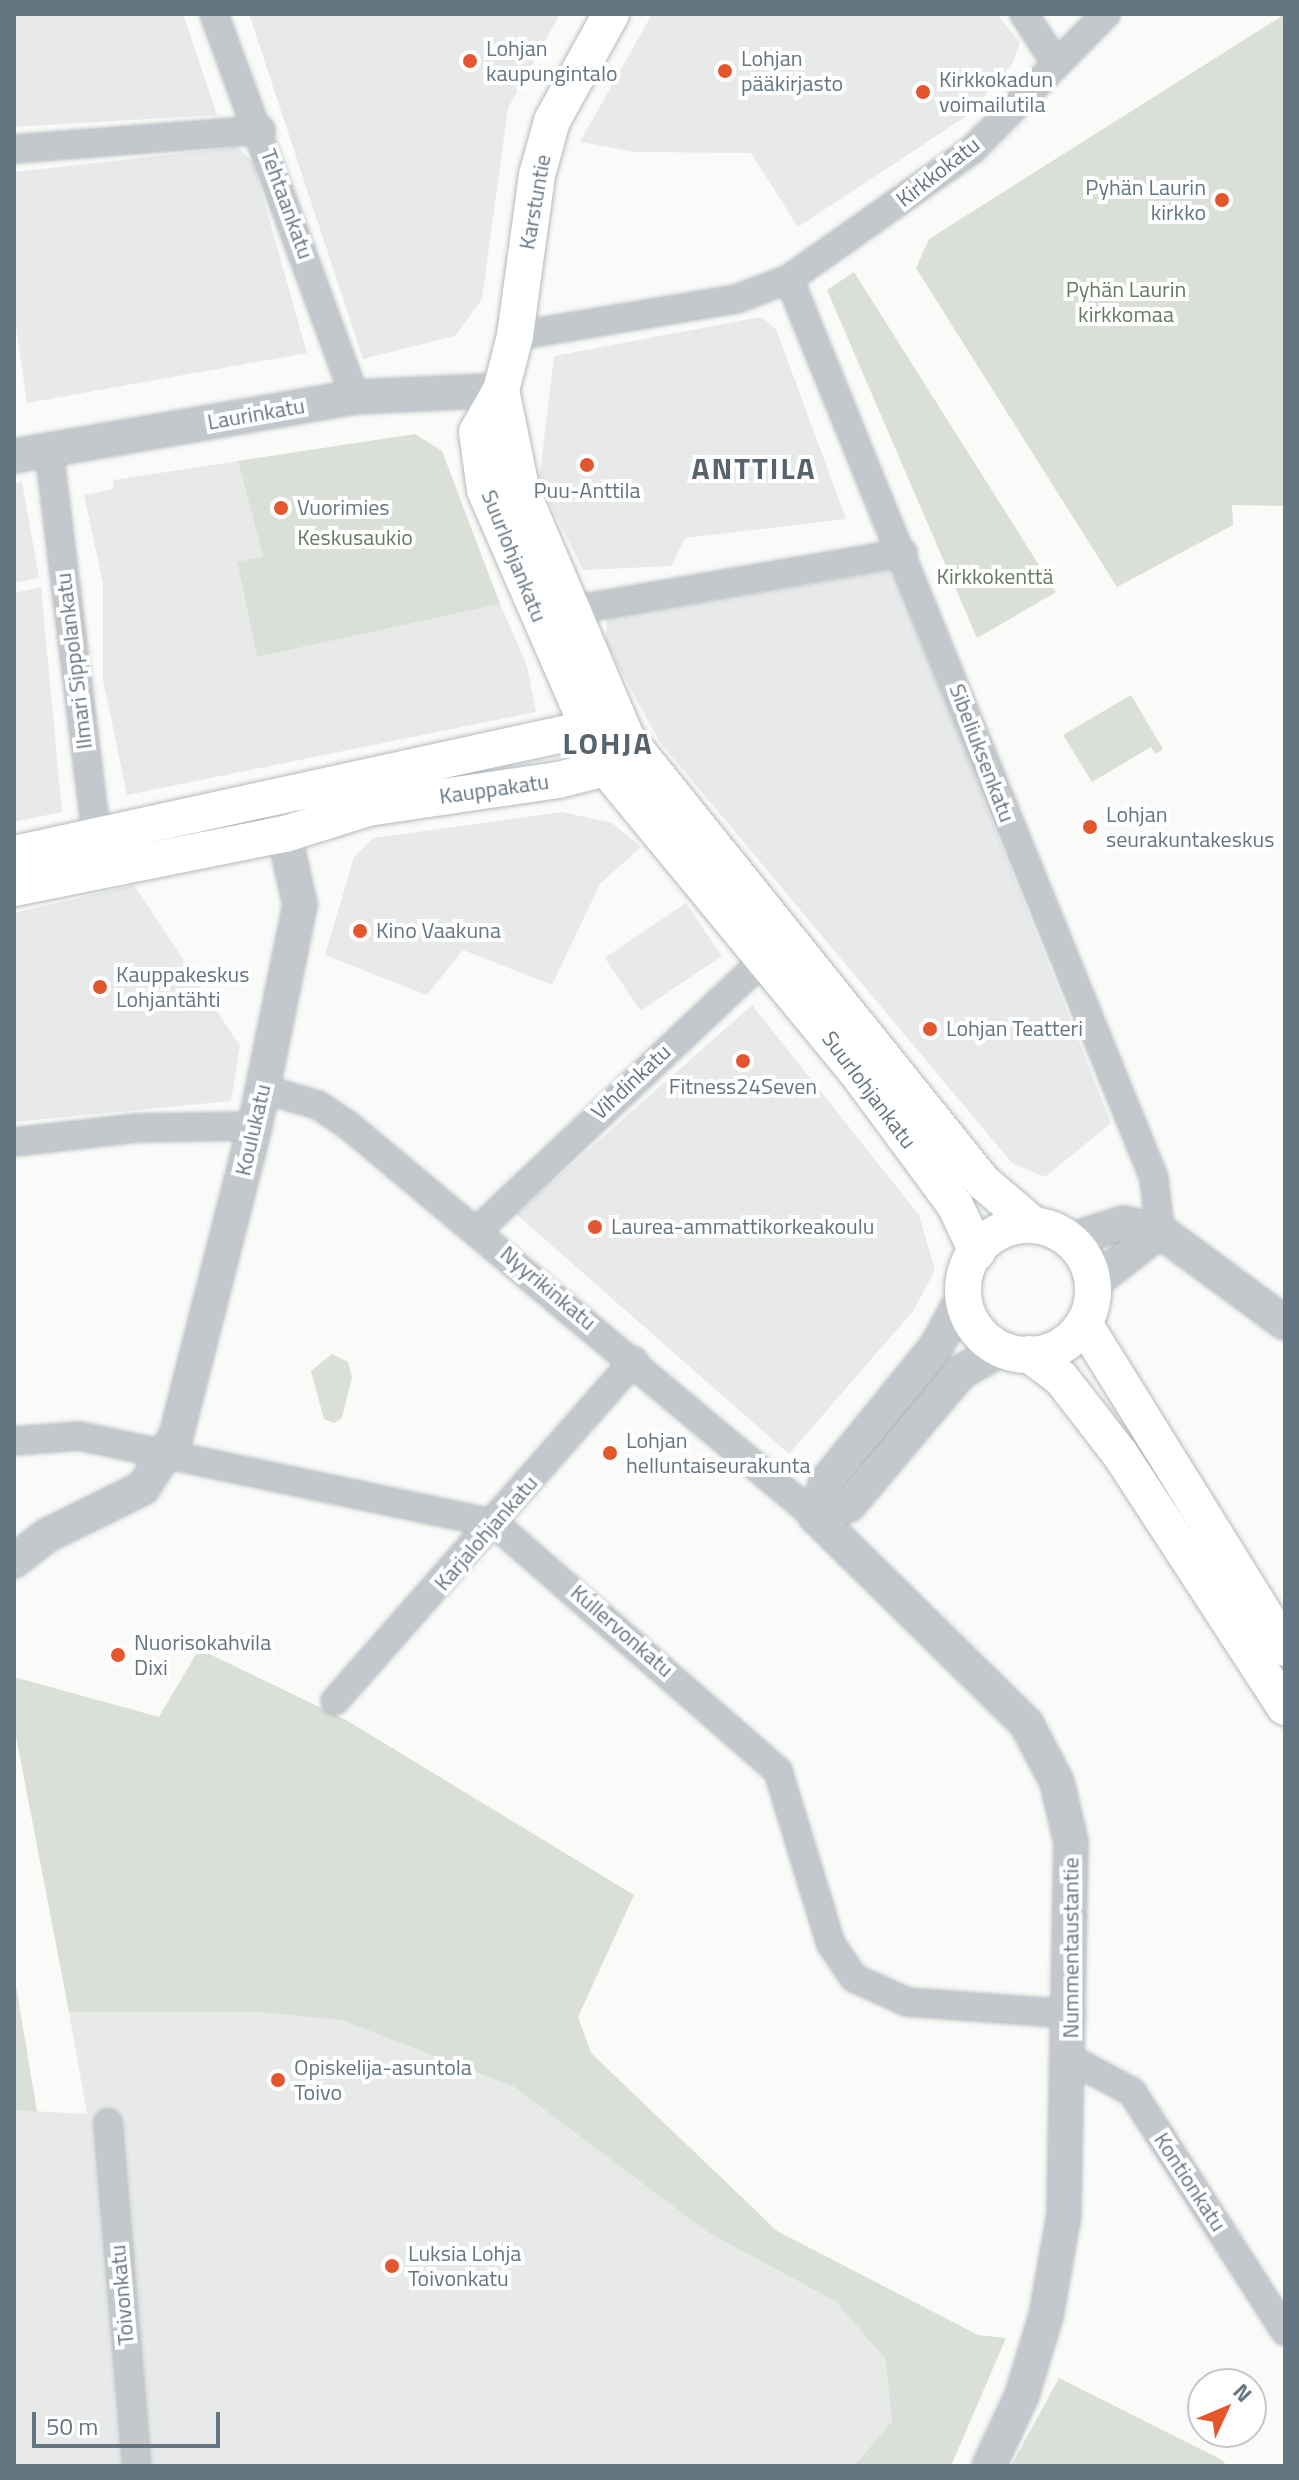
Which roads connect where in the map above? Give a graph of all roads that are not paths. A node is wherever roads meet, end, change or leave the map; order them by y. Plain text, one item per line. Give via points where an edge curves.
1 (214, 14) edge
2 (1024, 14) edge
3 (1106, 14) edge
4 (605, 18) edge
5 (1053, 59) junction
6 (261, 130) junction
7 (14, 149) edge
8 (789, 279) junction
9 (515, 336) junction
10 (501, 390) junction
11 (355, 397) junction
12 (49, 450) junction
13 (14, 456) edge
14 (903, 553) junction
15 (573, 610) junction
16 (586, 729) junction
17 (626, 737) junction
18 (606, 768) junction
19 (281, 817) junction
20 (14, 854) edge
21 (99, 854) junction
22 (14, 888) edge
23 (766, 958) junction
24 (263, 1089) junction
25 (255, 1126) junction
26 (14, 1142) edge
27 (1030, 1222) junction
28 (478, 1230) junction
29 (1160, 1231) junction
30 (1070, 1240) junction
31 (977, 1252) junction
32 (1093, 1283) junction
33 (962, 1299) junction
34 (1285, 1323) edge
35 (1085, 1325) junction
36 (1015, 1352) junction
37 (634, 1361) junction
38 (14, 1441) edge
39 (167, 1455) junction
40 (815, 1516) junction
41 (495, 1524) junction
42 (14, 1561) edge
43 (1285, 1648) edge
44 (335, 1701) dead end
45 (1285, 1707) edge
46 (1072, 2014) junction
47 (1071, 2059) junction
48 (108, 2123) dead end
49 (1285, 2331) edge
50 (137, 2466) edge
51 (989, 2466) edge

1 - 6 street, Tehtaankatu
2 - 5 street
3 - 5 street, Kirkkokatu
4 - 9 main road, Karstuntie via 548,134
5 - 8 street, Kirkkokatu via 972,150
6 - 7 street
6 - 11 street, Tehtaankatu
8 - 9 street via 736,299
8 - 14 street, Sibeliuksenkatu
9 - 10 main road, Karstuntie
10 - 11 street, Laurinkatu
10 - 15 main road, Suurlohjankatu via 522,492
10 - 16 main road, Suurlohjankatu via 477,432 485,490
11 - 12 street, Laurinkatu
12 - 13 street, Laurinkatu
12 - 21 street, Ilmari Sippolankatu
14 - 15 street
14 - 29 street, Sibeliuksenkatu via 1154,1178
15 - 17 main road, Suurlohjankatu
16 - 17 main road, Kauppakatu
16 - 18 main road, Suurlohjankatu
16 - 19 main road, Kauppakatu
17 - 18 main road
17 - 27 main road, Suurlohjankatu via 983,1182
18 - 19 main road, Kauppakatu via 368,808
18 - 23 main road, Suurlohjankatu
19 - 21 main road, Kauppakatu
19 - 24 street, Koulukatu via 300,905
20 - 21 main road, Kauppakatu
21 - 22 main road, Kauppakatu
23 - 28 street, Vihdinkatu
23 - 31 main road, Suurlohjankatu via 939,1182
24 - 25 street, Koulukatu
24 - 28 street, Nyyrikinkatu via 328,1112
25 - 26 street via 137,1128
25 - 39 street, Koulukatu
27 - 30 main road
27 - 31 main road
28 - 37 street, Nyyrikinkatu
29 - 30 street via 1123,1223
29 - 32 street
29 - 34 street
30 - 32 main road
31 - 33 main road
32 - 35 main road
33 - 36 main road via 973,1327
33 - 40 street via 936,1347 826,1482
35 - 36 main road via 1063,1344
35 - 43 main road
36 - 40 street via 961,1372 849,1505
36 - 45 main road via 1061,1378 1120,1454
37 - 40 street, Nyyrikinkatu
37 - 41 street, Karjalohjankatu
38 - 39 street, Kullervonkatu via 79,1436
39 - 41 street, Kullervonkatu
39 - 42 street via 128,1499 46,1536
40 - 46 street, Nummentaustantie via 983,1675 1033,1735 1057,1782 1071,1842
41 - 44 street, Karjalohjankatu
41 - 46 street, Kullervonkatu via 778,1771 831,1944 854,1978 907,2002
46 - 47 street, Nummentaustantie
47 - 49 street, Kontionkatu via 1132,2092
47 - 51 street, Nummentaustantie via 1064,2215 1046,2316 1022,2395
48 - 50 street, Toivonkatu

